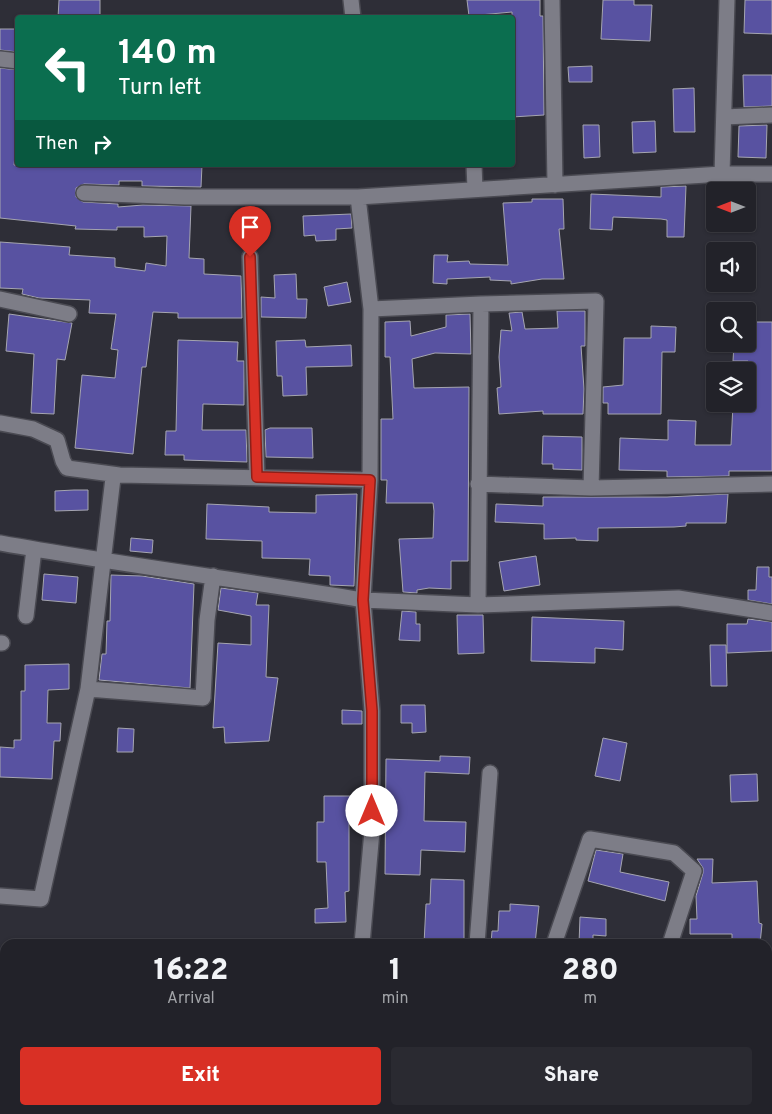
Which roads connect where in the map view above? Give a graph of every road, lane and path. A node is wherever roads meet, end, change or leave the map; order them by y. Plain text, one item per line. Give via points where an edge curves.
1 (351, 0) edge
2 (552, 0) edge
3 (727, 0) edge
4 (353, 15) edge
5 (0, 59) edge
6 (15, 61) edge
7 (772, 115) edge
8 (724, 117) junction
9 (474, 167) edge
10 (722, 174) junction
11 (772, 174) edge
12 (554, 185) junction
13 (475, 189) junction
14 (84, 193) dead end
15 (358, 196) junction
16 (250, 257) dead end
17 (0, 299) edge
18 (481, 304) junction
19 (371, 309) junction
20 (70, 314) dead end
21 (0, 423) edge
22 (119, 475) junction
23 (257, 477) junction
24 (370, 480) junction
25 (478, 484) junction
26 (772, 484) edge
27 (591, 488) junction
28 (0, 543) edge
29 (34, 549) junction
30 (103, 562) junction
31 (213, 576) junction
32 (363, 600) junction
33 (478, 605) junction
34 (772, 613) edge
35 (26, 616) dead end
36 (88, 688) junction
37 (490, 772) dead end
38 (0, 896) edge
39 (362, 939) edge
40 (477, 939) edge
41 (556, 939) edge
42 (672, 939) edge

1 - 4 street
2 - 12 street
3 - 8 street
5 - 6 street
7 - 8 street
8 - 10 street
9 - 13 street
10 - 11 street
10 - 12 street
12 - 13 street
13 - 15 street
14 - 15 street
15 - 19 street
16 - 23 street
17 - 20 street
18 - 19 street
18 - 25 street
18 - 27 street via 596,301
19 - 24 street
21 - 22 street via 33,429 57,440 67,468
22 - 23 street
22 - 30 street via 113,478
23 - 24 street
24 - 32 street
25 - 27 street
25 - 33 street
26 - 27 street
28 - 29 street
29 - 30 street
29 - 35 street
30 - 31 street
30 - 36 street
31 - 32 street
31 - 36 street via 203,698
32 - 33 street
32 - 39 street via 372,711 372,831
33 - 34 street via 678,598
36 - 38 street via 41,899
37 - 40 street
41 - 42 street via 590,839 674,853 694,871

